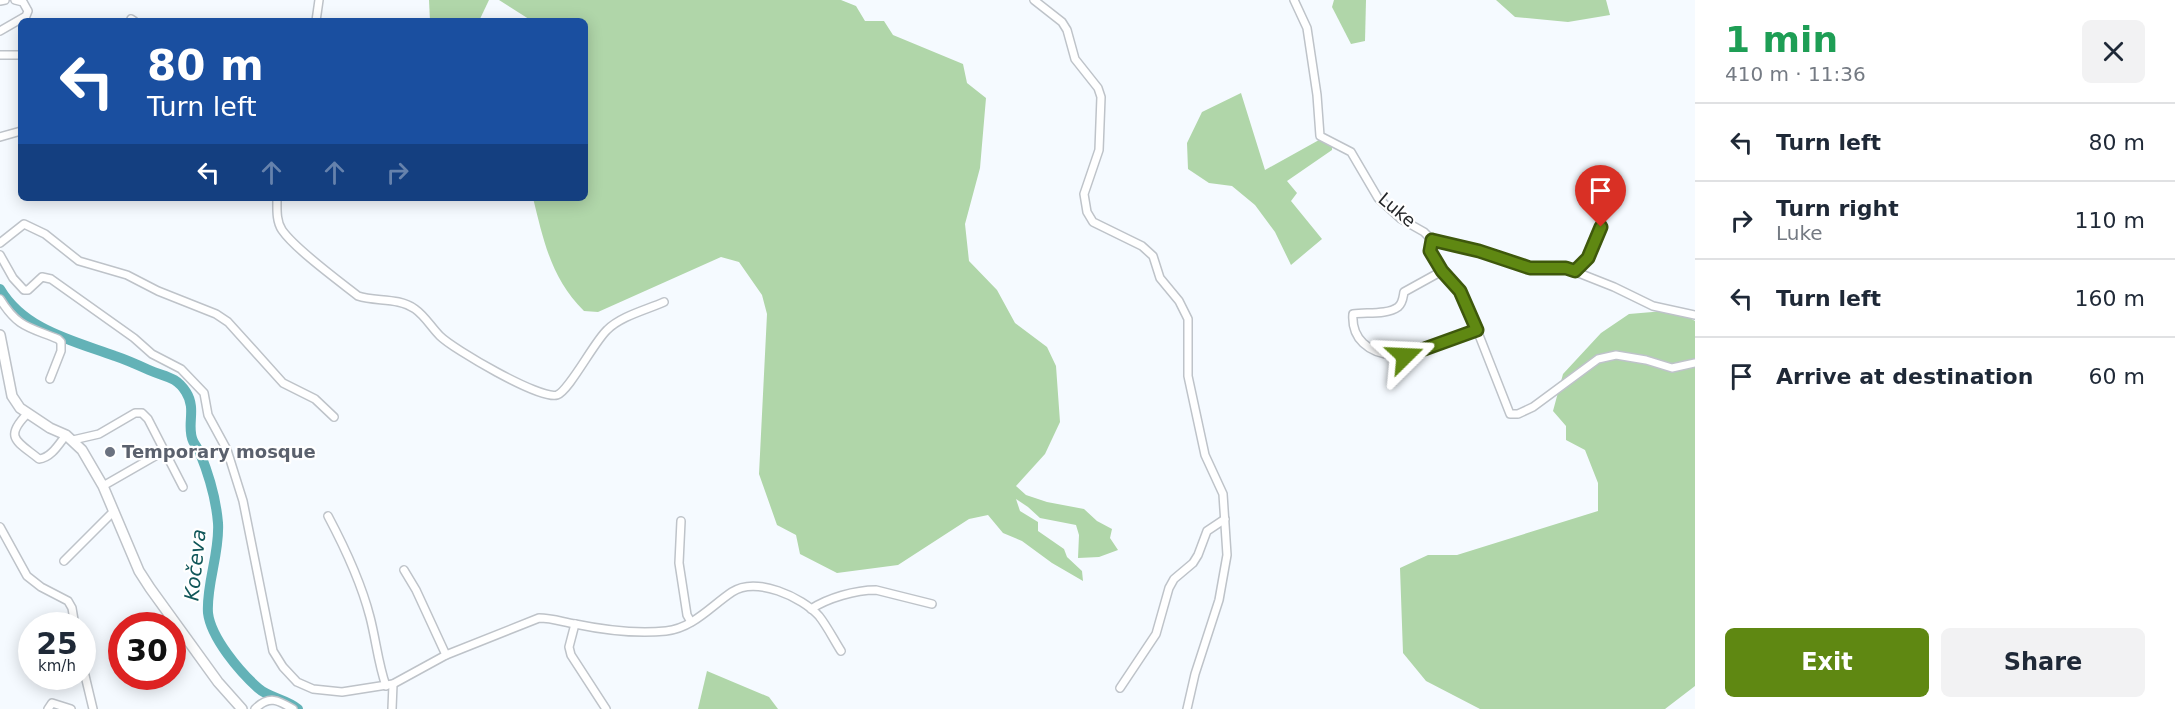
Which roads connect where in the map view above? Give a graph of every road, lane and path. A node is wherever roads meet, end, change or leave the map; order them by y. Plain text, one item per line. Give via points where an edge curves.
1 (5, 0) edge
2 (15, 0) edge
3 (319, 0) edge
4 (1034, 0) edge
5 (1294, 0) edge
6 (0, 1) edge
7 (23, 18) edge
8 (316, 18) edge
9 (18, 21) edge
10 (0, 31) edge
11 (0, 55) edge
12 (18, 55) edge
13 (18, 131) edge
14 (0, 137) edge
15 (277, 201) edge
16 (1601, 227) dead end
17 (1432, 240) junction
18 (0, 243) edge
19 (0, 255) edge
20 (1442, 271) junction
21 (1575, 271) junction
22 (0, 299) edge
23 (664, 303) dead end
24 (1695, 315) edge
25 (1477, 330) junction
26 (0, 335) edge
27 (1695, 363) edge
28 (50, 379) dead end
29 (28, 413) junction
30 (333, 417) dead end
31 (70, 437) junction
32 (164, 450) junction
33 (102, 486) junction
34 (183, 486) dead end
35 (114, 511) junction
36 (328, 516) dead end
37 (1225, 519) junction
38 (681, 521) dead end
39 (0, 527) edge
40 (64, 561) dead end
41 (404, 570) dead end
42 (932, 604) dead end
43 (811, 609) junction
44 (73, 612) edge
45 (691, 622) junction
46 (574, 624) junction
47 (841, 651) dead end
48 (446, 656) junction
49 (390, 685) junction
50 (1120, 688) dead end
51 (88, 690) edge
52 (48, 709) edge
53 (70, 709) edge
54 (93, 709) edge
55 (242, 709) edge
56 (255, 709) edge
57 (293, 709) edge
58 (392, 709) edge
59 (606, 709) edge
60 (1187, 709) edge

1 - 6 street
2 - 7 street via 23,2 28,11
3 - 8 street
4 - 37 street via 1062,22 1075,59 1098,88 1101,98 1099,150 1084,194 1087,212 1093,222 1142,246 1153,256 1160,278 1188,319 1188,376 1205,455 1223,494
5 - 17 street, Luke via 1307,28 1320,136 1351,152 1378,198
9 - 10 street
11 - 12 street
13 - 14 street
15 - 23 street via 282,230 358,296 387,299 414,308 440,337 538,393 557,394 564,390 607,329
16 - 21 street via 1588,258
17 - 20 street via 1430,251
17 - 21 street, Luke via 1530,268
18 - 30 street via 24,224 45,234 79,261 127,275 216,314 228,322 283,383 315,399
19 - 49 street via 24,290 42,277 51,279 152,354 181,369 204,393 208,415 227,450 243,501 273,651 290,675 313,688 330,691
20 - 25 street via 1460,291
20 - 25 street via 1404,292 1398,307 1353,314 1352,326 1362,344 1384,354 1405,356
21 - 24 street, Luke via 1653,306
22 - 28 street via 20,323 61,342
25 - 27 street via 1510,414 1533,407 1598,359 1616,355 1672,368
26 - 29 main road via 12,396
29 - 31 main road
29 - 31 street via 14,435 39,459
31 - 32 street via 99,434 142,412
31 - 33 main road
32 - 33 street
32 - 34 street
33 - 35 main road
35 - 40 street
35 - 55 main road via 139,571 218,682
36 - 49 street via 348,555 370,616 381,673
37 - 50 street via 1207,531 1193,563 1174,579 1156,634
37 - 60 street via 1227,555 1219,600
38 - 45 street via 679,563
39 - 44 street via 27,576 68,601
41 - 48 street
42 - 43 street via 866,590
43 - 45 street via 776,589 744,587
43 - 47 street
45 - 46 street via 650,632
46 - 48 street via 539,618
46 - 59 street via 571,655
48 - 49 street
49 - 58 street
51 - 54 street
52 - 53 street via 52,704
56 - 57 street via 271,699

